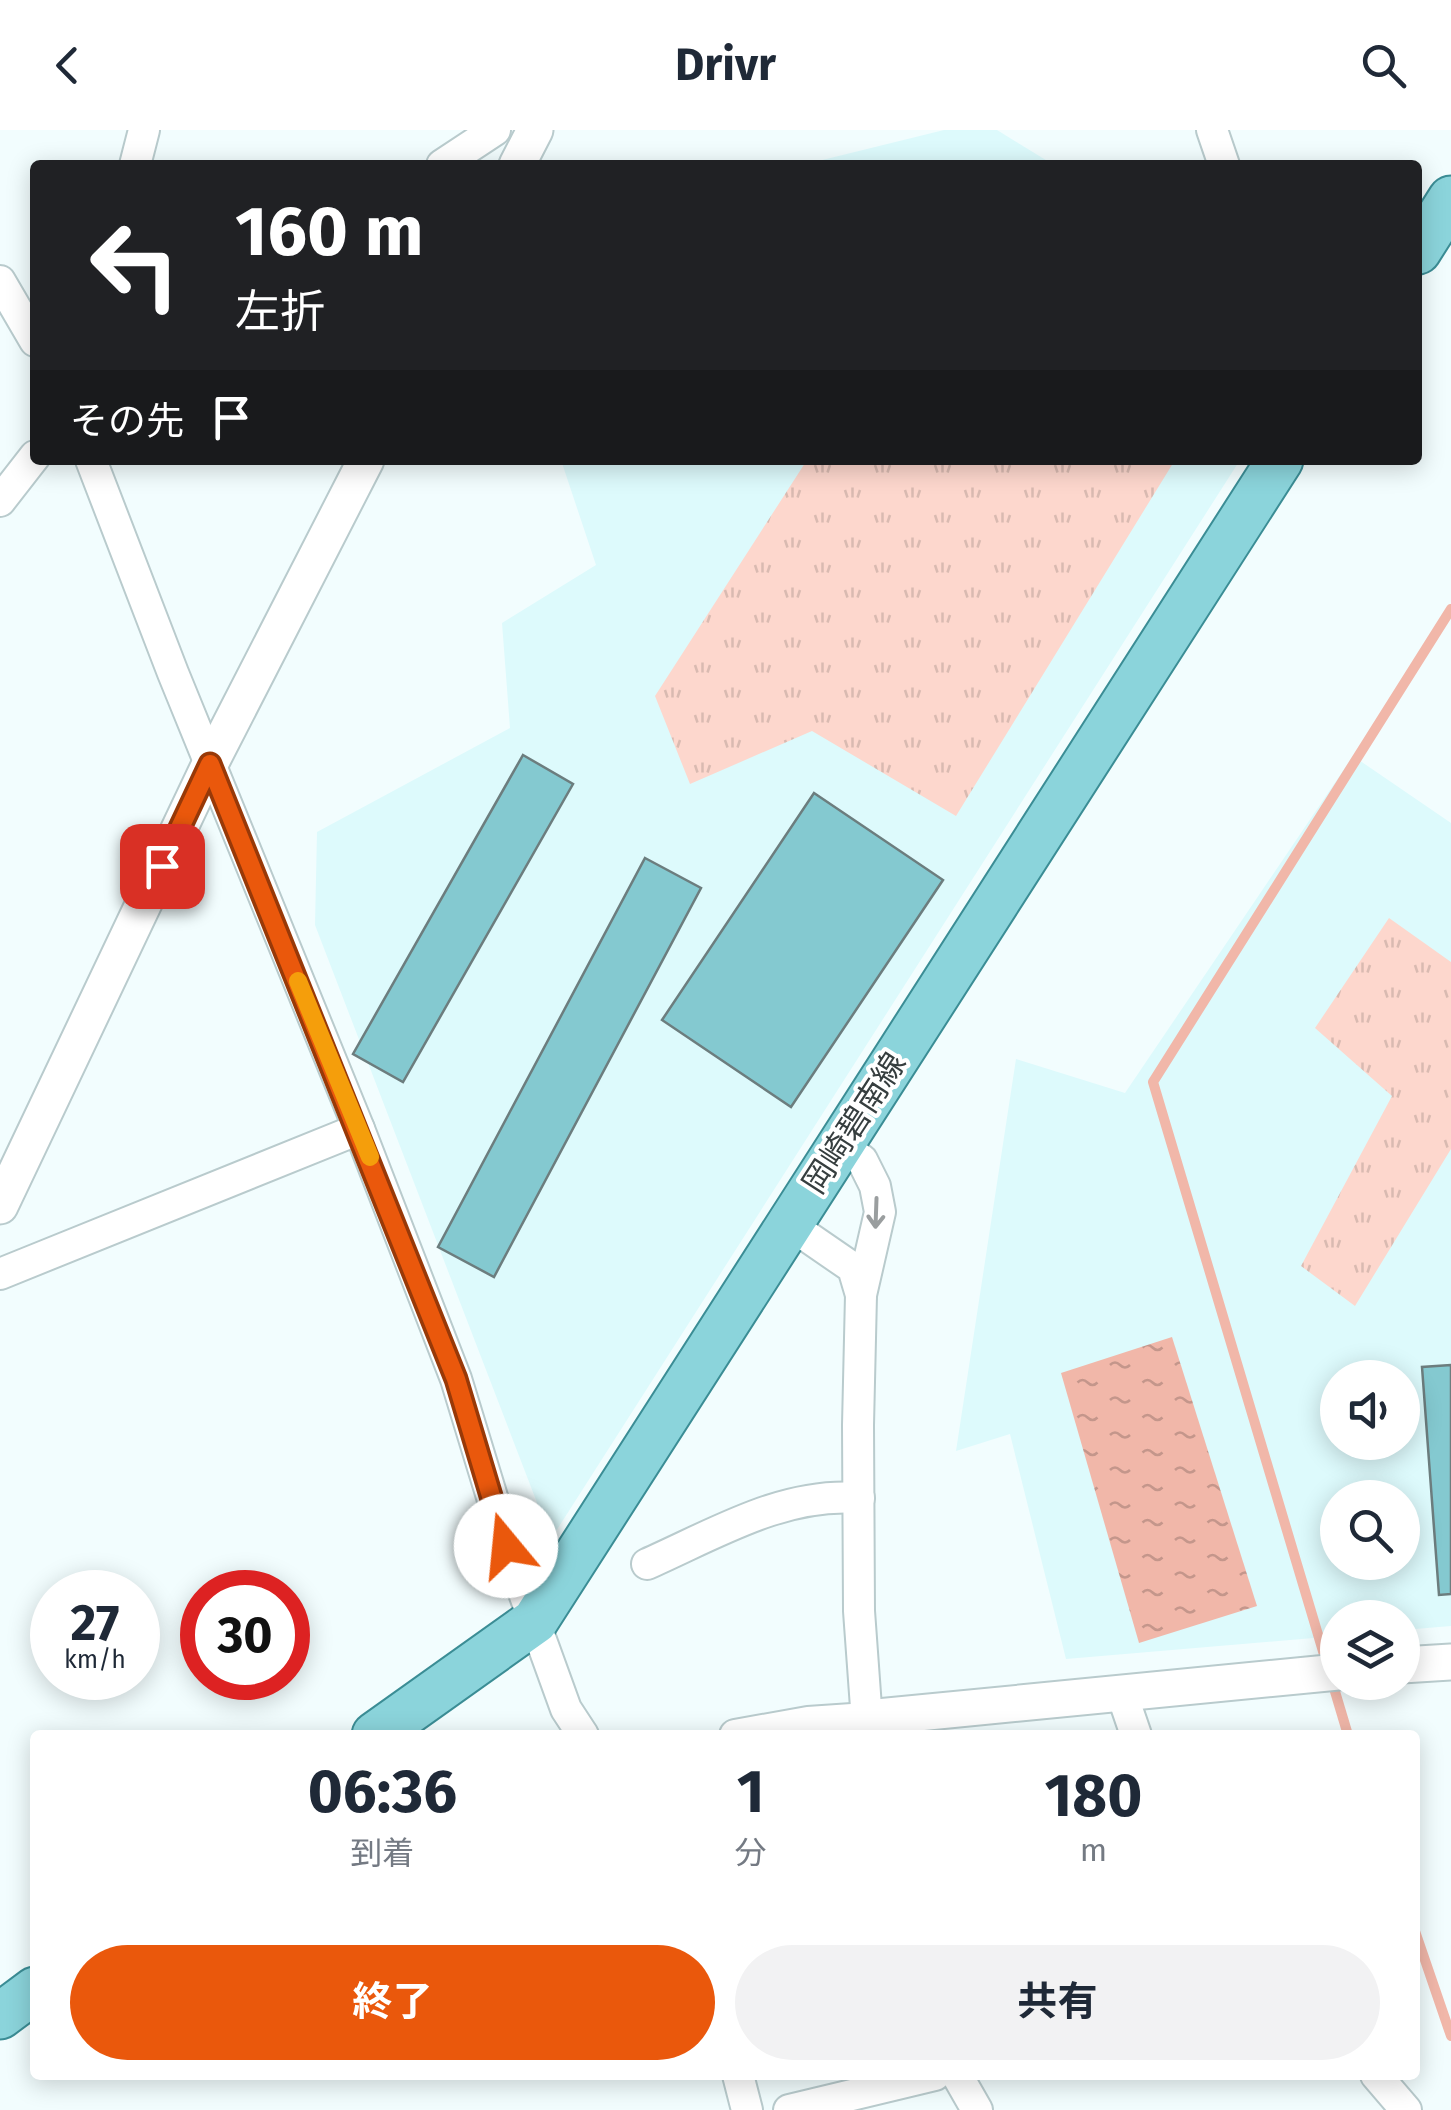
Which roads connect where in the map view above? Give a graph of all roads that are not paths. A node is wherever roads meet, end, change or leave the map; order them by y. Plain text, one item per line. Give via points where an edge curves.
1 (144, 130) edge
2 (495, 130) edge
3 (535, 130) edge
4 (1212, 130) edge
5 (135, 160) edge
6 (450, 160) edge
7 (520, 160) edge
8 (1222, 160) edge
9 (1451, 200) edge
10 (1422, 244) edge
11 (0, 280) edge
12 (30, 333) edge
13 (30, 462) edge
14 (94, 465) edge
15 (363, 465) edge
16 (1277, 465) edge
17 (0, 501) edge
18 (210, 764) junction
19 (359, 1129) junction
20 (839, 1145) junction
21 (0, 1206) edge
22 (789, 1224) junction
23 (0, 1274) edge
24 (861, 1295) junction
25 (859, 1498) junction
26 (648, 1564) dead end
27 (534, 1622) junction
28 (1451, 1662) edge
29 (1420, 1664) edge
30 (1320, 1674) edge
31 (1122, 1694) junction
32 (868, 1726) edge
33 (382, 1730) edge
34 (580, 1730) edge
35 (762, 1730) edge
36 (1134, 1730) edge
37 (30, 1994) edge
38 (0, 2016) edge
39 (739, 2080) edge
40 (913, 2080) edge
41 (959, 2080) edge
42 (1380, 2080) edge
43 (746, 2110) edge
44 (788, 2110) edge
45 (976, 2110) edge
46 (1406, 2110) edge

1 - 5 street
2 - 6 street
3 - 7 street
4 - 8 street
9 - 10 main road
11 - 12 street
13 - 17 street
14 - 18 street
15 - 18 street
16 - 20 main road, 岡崎碧南線
18 - 19 street
18 - 21 street
19 - 23 street
19 - 27 street via 456,1379
20 - 22 main road, 岡崎碧南線
20 -> 24 street via 862,1160 880,1212
22 - 24 street via 853,1268
22 - 27 main road, 岡崎碧南線
24 - 25 street
25 - 26 street via 777,1506
25 - 32 street
27 - 33 main road, 岡崎碧南線
27 - 34 street via 566,1710
28 - 29 street
30 - 31 street
31 - 32 street
31 - 36 street
32 - 35 street via 808,1722
37 - 38 main road
39 - 43 street
40 - 44 street
41 - 45 street
42 - 46 street

